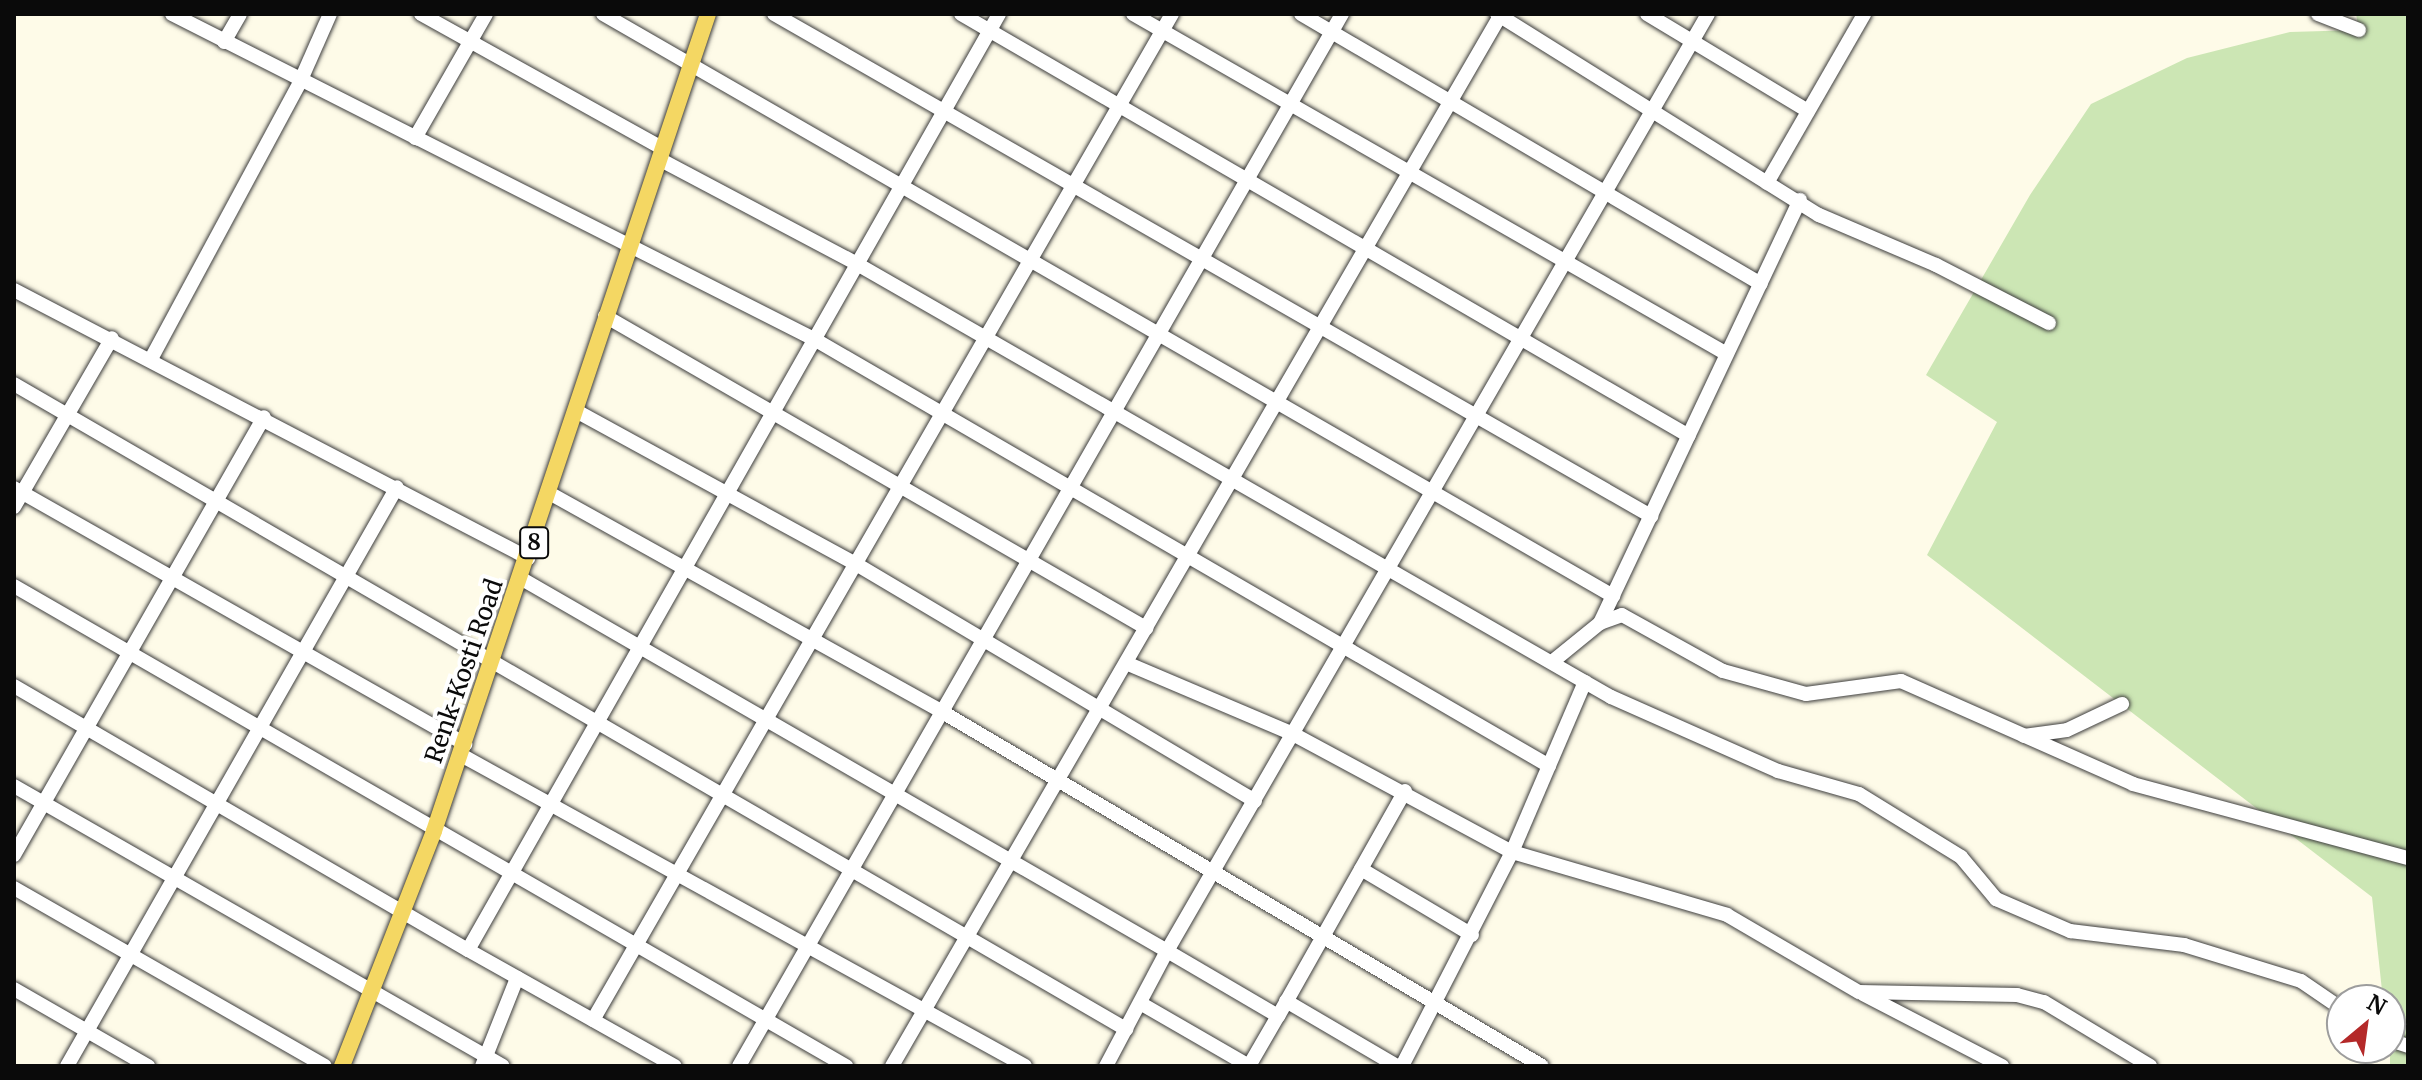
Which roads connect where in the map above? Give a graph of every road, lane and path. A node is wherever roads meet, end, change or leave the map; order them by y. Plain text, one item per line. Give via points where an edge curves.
1 (172, 14) edge
2 (240, 14) edge
3 (330, 14) edge
4 (421, 14) edge
5 (486, 14) edge
6 (603, 14) edge
7 (708, 14) edge
8 (774, 14) edge
9 (961, 14) edge
10 (999, 14) edge
11 (1133, 14) edge
12 (1172, 14) edge
13 (1301, 14) edge
14 (1342, 14) edge
15 (1647, 14) edge
16 (1708, 14) edge
17 (1864, 14) edge
18 (2318, 14) edge
19 (1499, 15) edge
20 (989, 30) junction
21 (2359, 30) dead end
22 (1162, 31) junction
23 (1332, 32) junction
24 (1692, 41) junction
25 (224, 42) junction
26 (470, 42) junction
27 (691, 64) junction
28 (300, 82) junction
29 (1291, 102) junction
30 (1449, 102) junction
31 (1119, 106) junction
32 (945, 109) junction
33 (1654, 110) junction
34 (1808, 111) junction
35 (415, 138) junction
36 (660, 153) junction
37 (1410, 170) junction
38 (1246, 179) junction
39 (1767, 183) junction
40 (902, 184) junction
41 (1074, 184) junction
42 (1606, 195) junction
43 (1800, 200) junction
44 (629, 246) junction
45 (1366, 247) junction
46 (1031, 258) junction
47 (1200, 258) junction
48 (1569, 260) junction
49 (857, 264) junction
50 (1761, 284) junction
51 (14, 290) edge
52 (605, 316) junction
53 (2049, 323) dead end
54 (1319, 328) junction
55 (1157, 333) junction
56 (986, 337) junction
57 (112, 338) junction
58 (814, 339) junction
59 (1523, 339) junction
60 (1727, 354) junction
61 (151, 359) junction
62 (14, 384) edge
63 (1276, 402) junction
64 (1113, 409) junction
65 (578, 412) junction
66 (773, 412) junction
67 (943, 413) junction
68 (66, 414) junction
69 (264, 417) junction
70 (1477, 418) junction
71 (1689, 436) junction
72 (1232, 479) junction
73 (1069, 485) junction
74 (901, 486) junction
75 (397, 487) junction
76 (18, 491) edge
77 (727, 492) junction
78 (1434, 492) junction
79 (551, 494) junction
80 (215, 503) junction
81 (14, 507) edge
82 (1651, 516) junction
83 (1189, 554) junction
84 (528, 558) junction
85 (1027, 559) junction
86 (856, 564) junction
87 (685, 567) junction
88 (1389, 569) junction
89 (345, 574) junction
90 (171, 578) junction
91 (522, 579) junction
92 (14, 586) edge
93 (1613, 596) junction
94 (1600, 623) junction
95 (1146, 628) junction
96 (981, 638) junction
97 (812, 639) junction
98 (642, 646) junction
99 (1344, 647) junction
100 (300, 652) junction
101 (129, 653) junction
102 (493, 659) junction
103 (1552, 662) junction
104 (1126, 663) junction
105 (1585, 682) junction
106 (14, 686) edge
107 (2122, 704) dead end
108 (1100, 709) junction
109 (939, 710) junction
110 (599, 719) junction
111 (767, 719) junction
112 (87, 726) junction
113 (259, 727) junction
114 (1293, 734) junction
115 (2024, 736) junction
116 (463, 749) junction
117 (1549, 766) junction
118 (1058, 780) junction
119 (14, 786) edge
120 (1405, 791) junction
121 (893, 792) junction
122 (725, 793) junction
123 (215, 800) junction
124 (1255, 801) junction
125 (551, 802) junction
126 (43, 803) junction
127 (434, 831) junction
128 (1512, 852) junction
129 (14, 855) edge
130 (2408, 858) edge
131 (1010, 860) junction
132 (850, 867) junction
133 (1361, 869) junction
134 (511, 873) junction
135 (678, 873) junction
136 (1213, 873) junction
137 (174, 878) junction
138 (14, 888) edge
139 (402, 916) junction
140 (967, 935) junction
141 (1472, 935) junction
142 (1322, 937) junction
143 (807, 944) junction
144 (636, 946) junction
145 (468, 950) junction
146 (1167, 951) junction
147 (130, 954) junction
148 (517, 978) junction
149 (14, 989) edge
150 (1859, 992) junction
151 (372, 994) junction
152 (2326, 998) edge
153 (1286, 1001) junction
154 (1140, 1003) junction
155 (1438, 1005) junction
156 (924, 1010) junction
157 (1278, 1016) junction
158 (593, 1020) junction
159 (764, 1020) junction
160 (1126, 1029) junction
161 (87, 1031) junction
162 (484, 1061) edge
163 (655, 1061) edge
164 (67, 1066) edge
165 (148, 1066) edge
166 (325, 1066) edge
167 (342, 1066) edge
168 (503, 1066) edge
169 (675, 1066) edge
170 (739, 1066) edge
171 (846, 1066) edge
172 (892, 1066) edge
173 (1025, 1066) edge
174 (1106, 1066) edge
175 (1249, 1066) edge
176 (1400, 1066) edge
177 (1542, 1066) edge
178 (2002, 1066) edge
179 (2150, 1066) edge

1 - 25 street
2 - 25 street
3 - 28 street
4 - 26 street
5 - 26 street
6 - 27 street
7 - 27 main road, Renk-Kosti Road / 8
8 - 32 street
9 - 20 street
10 - 20 street
11 - 22 street
12 - 22 street
13 - 23 street
14 - 23 street
15 - 24 street
16 - 24 street
17 - 34 street
18 - 21 street
19 - 30 street
19 - 33 street
20 - 31 street
20 - 32 street
22 - 29 street
22 - 31 street
23 - 29 street
23 - 30 street
24 - 33 street
24 - 34 street
25 - 28 street
26 - 35 street
26 - 36 street
27 - 36 main road, Renk-Kosti Road / 8
27 - 40 street
28 - 35 street
28 - 61 street
29 - 37 street
29 - 38 street
30 - 37 street
30 - 42 street
31 - 38 street
31 - 41 street
32 - 40 street
32 - 41 street
33 - 39 street
33 - 42 street
34 - 39 street
35 - 44 street
36 - 44 main road, Renk-Kosti Road / 8
36 - 49 street
37 - 45 street
37 - 48 street
38 - 45 street
38 - 47 street
39 - 43 street
40 - 46 street
40 - 49 street
41 - 46 street
41 - 47 street
42 - 48 street
42 - 50 street
43 - 50 street
43 - 53 street via 1819,215 1936,265
44 - 52 main road, Renk-Kosti Road / 8
44 - 58 street
45 - 54 street
45 - 59 street
46 - 55 street
46 - 56 street
47 - 54 street
47 - 55 street
48 - 59 street
48 - 60 street
49 - 56 street
49 - 58 street
50 - 60 street
51 - 57 street
52 - 65 main road, Renk-Kosti Road / 8
52 - 66 street
54 - 63 street
54 - 70 street
55 - 63 street
55 - 64 street
56 - 64 street
56 - 67 street
57 - 61 street
57 - 68 street
58 - 66 street
58 - 67 street
59 - 70 street
59 - 71 street
60 - 71 street
61 - 69 street
62 - 68 street
63 - 72 street
63 - 78 street
64 - 72 street
64 - 73 street
65 - 77 street
65 - 79 main road, Renk-Kosti Road / 8
66 - 74 street
66 - 77 street
67 - 73 street
67 - 74 street
68 - 76 street
68 - 80 street
69 - 75 street
69 - 80 street
70 - 78 street
70 - 82 street
71 - 82 street
72 - 83 street
72 - 88 street
73 - 83 street
73 - 85 street
74 - 85 street
74 - 86 street
75 - 84 street
75 - 89 street
76 - 81 street
76 - 90 street
77 - 86 street
77 - 87 street
78 - 88 street
78 - 93 street
79 - 84 main road, Renk-Kosti Road / 8
79 - 87 street
80 - 89 street
80 - 90 street
82 - 93 street
83 - 95 street
83 - 99 street
84 - 91 main road, Renk-Kosti Road / 8
85 - 95 street
85 - 96 street
86 - 96 street
86 - 97 street
87 - 97 street
87 - 98 street
88 - 99 street
88 - 103 street
89 - 100 street
89 - 102 street
90 - 100 street
90 - 101 street
91 - 98 street
91 - 102 main road, Renk-Kosti Road / 8
92 - 101 street
93 - 94 street
94 - 103 street
94 - 115 street via 1622,615 1723,671 1806,694 1901,681
95 - 104 street
96 - 108 street
96 - 109 street
97 - 109 street
97 - 111 street
98 - 110 street
98 - 111 street
99 - 114 street
99 - 117 street
100 - 113 street
100 - 116 street
101 - 112 street
101 - 113 street
102 - 110 street
102 - 116 main road, Renk-Kosti Road / 8
103 - 105 street
104 - 108 street
104 - 114 street
105 - 117 street
105 - 152 street via 1778,771 1859,794 1961,857 1996,899 2070,931 2184,945 2301,981
106 - 112 street
107 - 115 street via 2067,730
108 - 118 street
108 - 124 street
109 - 118 street
109 - 121 street
110 - 122 street
110 - 125 street
111 - 121 street
111 - 122 street
112 - 123 street
112 - 126 street
113 - 123 street
113 - 127 street
114 - 120 street
114 - 124 street
115 - 130 street via 2133,784
116 - 125 street
116 - 127 main road, Renk-Kosti Road / 8
117 - 128 street
118 - 131 street
118 - 136 street
119 - 126 street
120 - 128 street
120 - 133 street
121 - 131 street
121 - 132 street
122 - 132 street
122 - 135 street
123 - 137 street
123 - 139 street
124 - 136 street
125 - 134 street
125 - 135 street
126 - 129 street
126 - 137 street
127 - 134 street
127 - 139 main road, Renk-Kosti Road / 8
128 - 141 street
128 - 150 street via 1704,906
131 - 140 street
131 - 146 street
132 - 140 street
132 - 143 street
133 - 141 street
133 - 142 street
134 - 144 street
134 - 145 street
135 - 143 street
135 - 144 street
136 - 142 street
136 - 146 street
137 - 147 street
137 - 151 street
138 - 147 street
139 - 145 street
139 - 151 main road, Renk-Kosti Road / 8
140 - 156 street
140 - 160 street
141 - 155 street
142 - 153 street
142 - 155 street
143 - 156 street
143 - 159 street
144 - 158 street
144 - 159 street
145 - 148 street
146 - 154 street
146 - 157 street
147 - 161 street
147 - 166 street
148 - 158 street
148 - 162 street
149 - 161 street
150 - 178 street
150 - 179 street via 2017,995 2044,1002
151 - 162 street
151 - 167 main road, Renk-Kosti Road / 8
153 - 157 street
153 - 176 street
154 - 160 street
154 - 175 street
155 - 176 street
155 - 177 street
156 - 172 street
156 - 173 street
157 - 175 street
158 - 163 street
159 - 170 street
159 - 171 street
160 - 174 street
161 - 164 street
161 - 165 street
162 - 168 street
163 - 169 street

